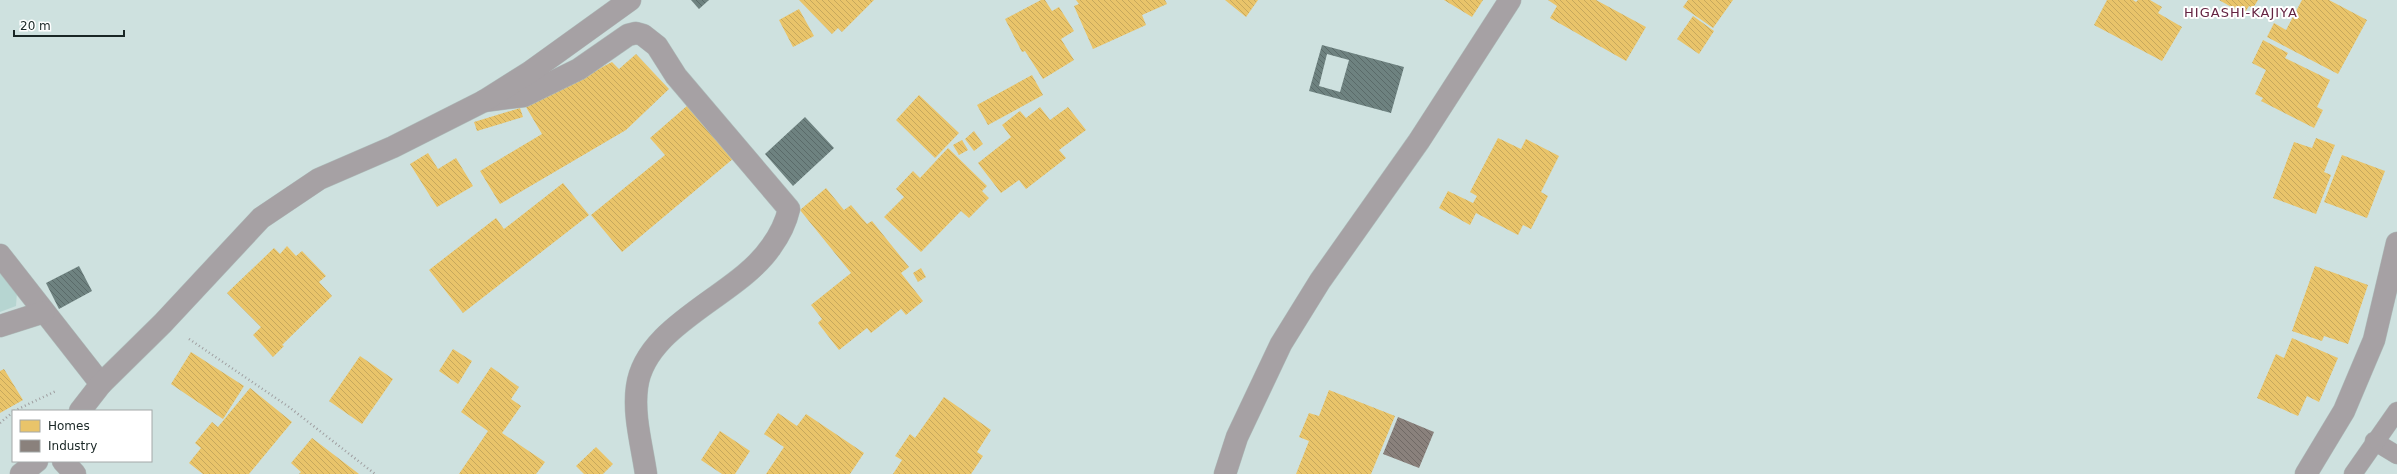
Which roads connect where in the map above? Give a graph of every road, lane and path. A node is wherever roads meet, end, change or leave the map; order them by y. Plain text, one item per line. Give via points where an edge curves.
1 (630, 0) edge
2 (1510, 0) edge
3 (484, 101) junction
4 (2397, 243) edge
5 (0, 255) edge
6 (44, 312) junction
7 (163, 323) junction
8 (0, 326) edge
9 (96, 378) junction
10 (16, 410) edge
11 (80, 410) edge
12 (2397, 411) edge
13 (12, 413) edge
14 (0, 423) edge
15 (2374, 441) junction
16 (2397, 455) edge
17 (35, 462) edge
18 (64, 462) edge
19 (21, 474) edge
20 (75, 474) edge
21 (375, 474) edge
22 (646, 474) edge
23 (1225, 474) edge
24 (2306, 474) edge
25 (2353, 474) edge

1 - 3 street via 536,68
2 - 23 street via 1419,141 1320,281 1281,344 1237,437
3 - 7 street via 393,147 319,180 261,218
3 - 22 street via 524,96 579,69 628,35 643,35 656,46 676,76 789,209 771,248 748,271 649,352 637,385 636,402
4 - 24 street via 2374,340 2344,411
5 - 6 street
6 - 8 street
6 - 9 street
7 - 9 street
7 - 21 path via 282,402
9 - 10 path
9 - 11 street
12 - 15 lane
13 - 14 path
15 - 16 lane
15 - 25 lane
17 - 19 street
18 - 20 street

